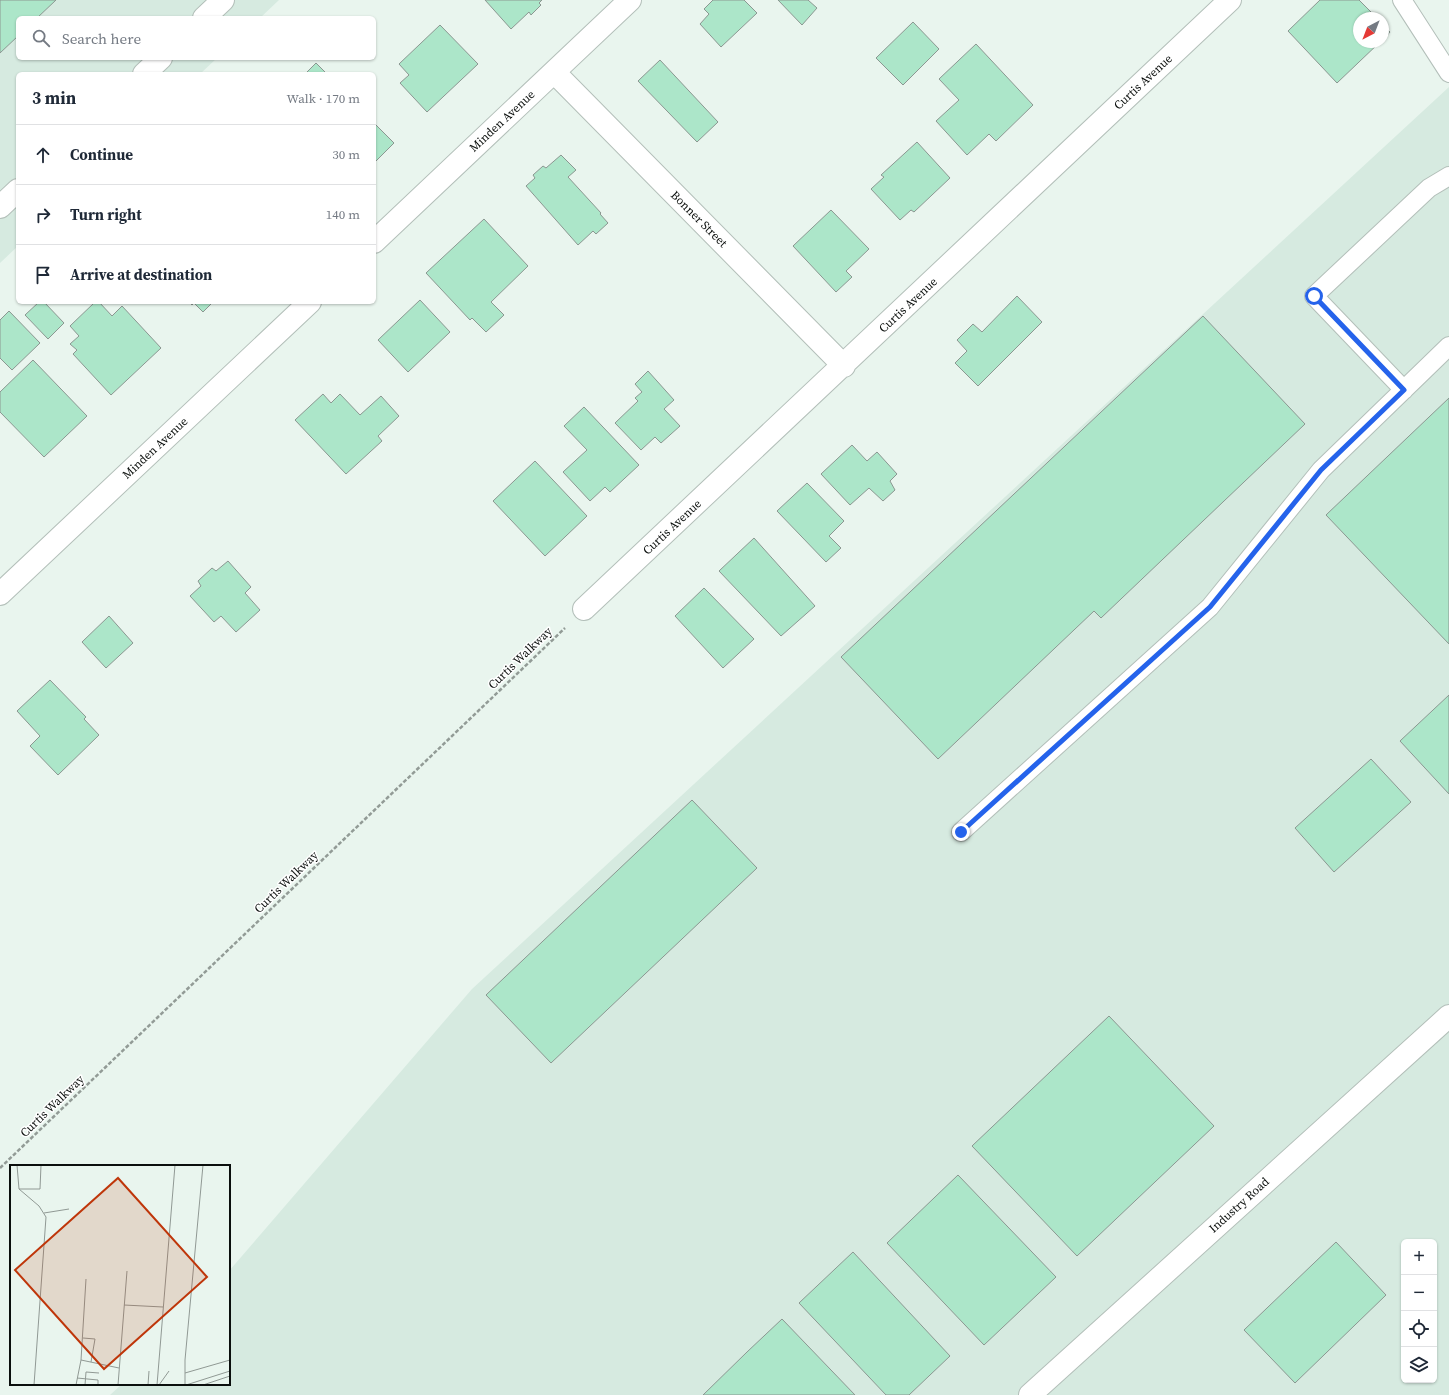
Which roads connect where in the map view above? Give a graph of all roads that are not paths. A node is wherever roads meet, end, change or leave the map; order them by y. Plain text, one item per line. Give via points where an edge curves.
1 (224, 0) edge
2 (630, 0) edge
3 (1230, 0) edge
4 (1402, 0) edge
5 (206, 16) edge
6 (159, 60) edge
7 (146, 72) edge
8 (554, 72) junction
9 (1449, 73) edge
10 (1449, 176) edge
11 (16, 192) edge
12 (0, 207) edge
13 (376, 240) edge
14 (308, 304) edge
15 (1449, 346) edge
16 (844, 366) junction
17 (1404, 390) junction
18 (0, 594) edge
19 (584, 610) road end
20 (961, 832) dead end
21 (1449, 1016) edge
22 (1030, 1395) edge

1 - 5 street
2 - 8 street, Minden Avenue
3 - 16 street, Curtis Avenue
4 - 9 lane
6 - 7 street
8 - 13 street, Minden Avenue
8 - 16 street, Bonner Street
10 - 17 lane via 1429,188 1314,296
11 - 12 street
14 - 18 street, Minden Avenue
15 - 17 lane
16 - 19 street, Curtis Avenue
17 - 20 lane via 1321,470 1210,607
21 - 22 street, Industry Road

